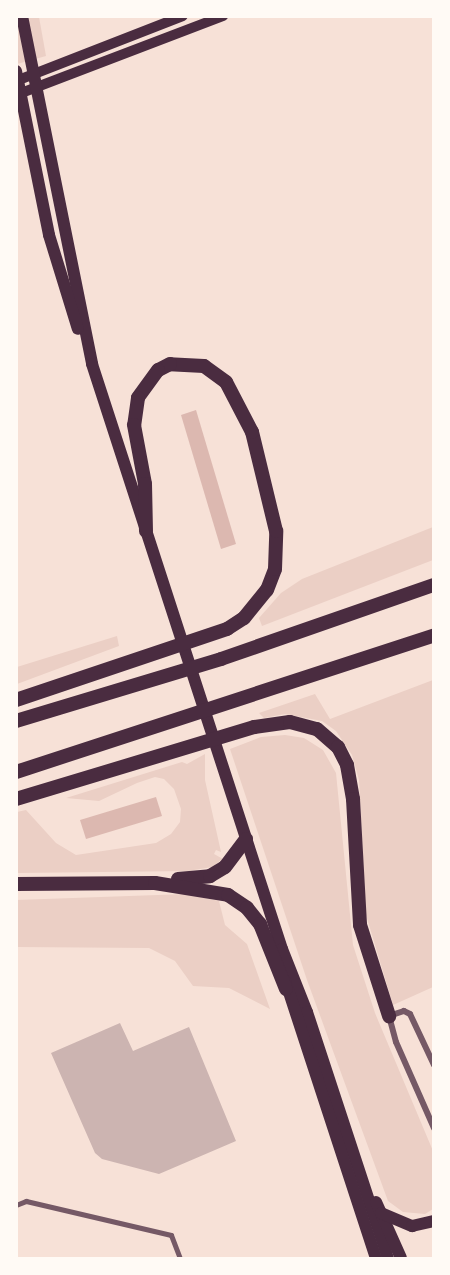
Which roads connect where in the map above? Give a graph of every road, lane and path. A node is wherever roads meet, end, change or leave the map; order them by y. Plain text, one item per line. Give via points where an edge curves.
1 (22, 16) edge
2 (223, 16) edge
3 (176, 18) edge
4 (33, 74) junction
5 (17, 77) edge
6 (36, 88) junction
7 (19, 94) edge
8 (92, 364) junction
9 (146, 531) junction
10 (434, 585) edge
11 (434, 635) edge
12 (16, 700) edge
13 (16, 721) edge
14 (16, 772) edge
15 (16, 799) edge
16 (246, 838) junction
17 (155, 883) junction
18 (16, 884) edge
19 (282, 949) junction
20 (286, 989) junction
21 (389, 1016) junction
22 (434, 1065) edge
23 (434, 1128) edge
24 (358, 1168) junction
25 (16, 1205) edge
26 (381, 1212) junction
27 (434, 1221) edge
28 (180, 1258) edge
29 (376, 1258) edge
30 (388, 1258) edge
31 (400, 1258) edge

1 - 4 main road
2 - 6 main road
3 - 4 main road
4 - 5 main road
4 - 6 main road
5 - 7 main road
6 - 7 main road
6 - 8 main road
7 - 8 main road via 49,235 66,296
8 - 9 main road
9 - 12 highway via 145,484 134,425 138,398 158,370 170,364 204,366 221,377 235,395 258,452 276,531 275,569 267,590 244,618 227,629
9 - 16 main road
10 - 13 highway via 221,659
11 - 14 highway
15 - 21 highway via 254,727 290,722 317,729 338,747 350,776 360,925
16 - 17 highway via 233,860 210,876
16 - 19 main road
17 - 18 highway
17 - 20 highway via 213,890 241,903 267,936
19 - 20 main road
19 - 24 main road
20 - 29 main road
21 - 22 street via 404,1011 412,1015
21 - 23 street via 396,1042
24 - 26 main road
24 - 30 main road
25 - 28 street via 26,1201 171,1235
26 - 27 main road via 412,1226
26 - 31 main road

